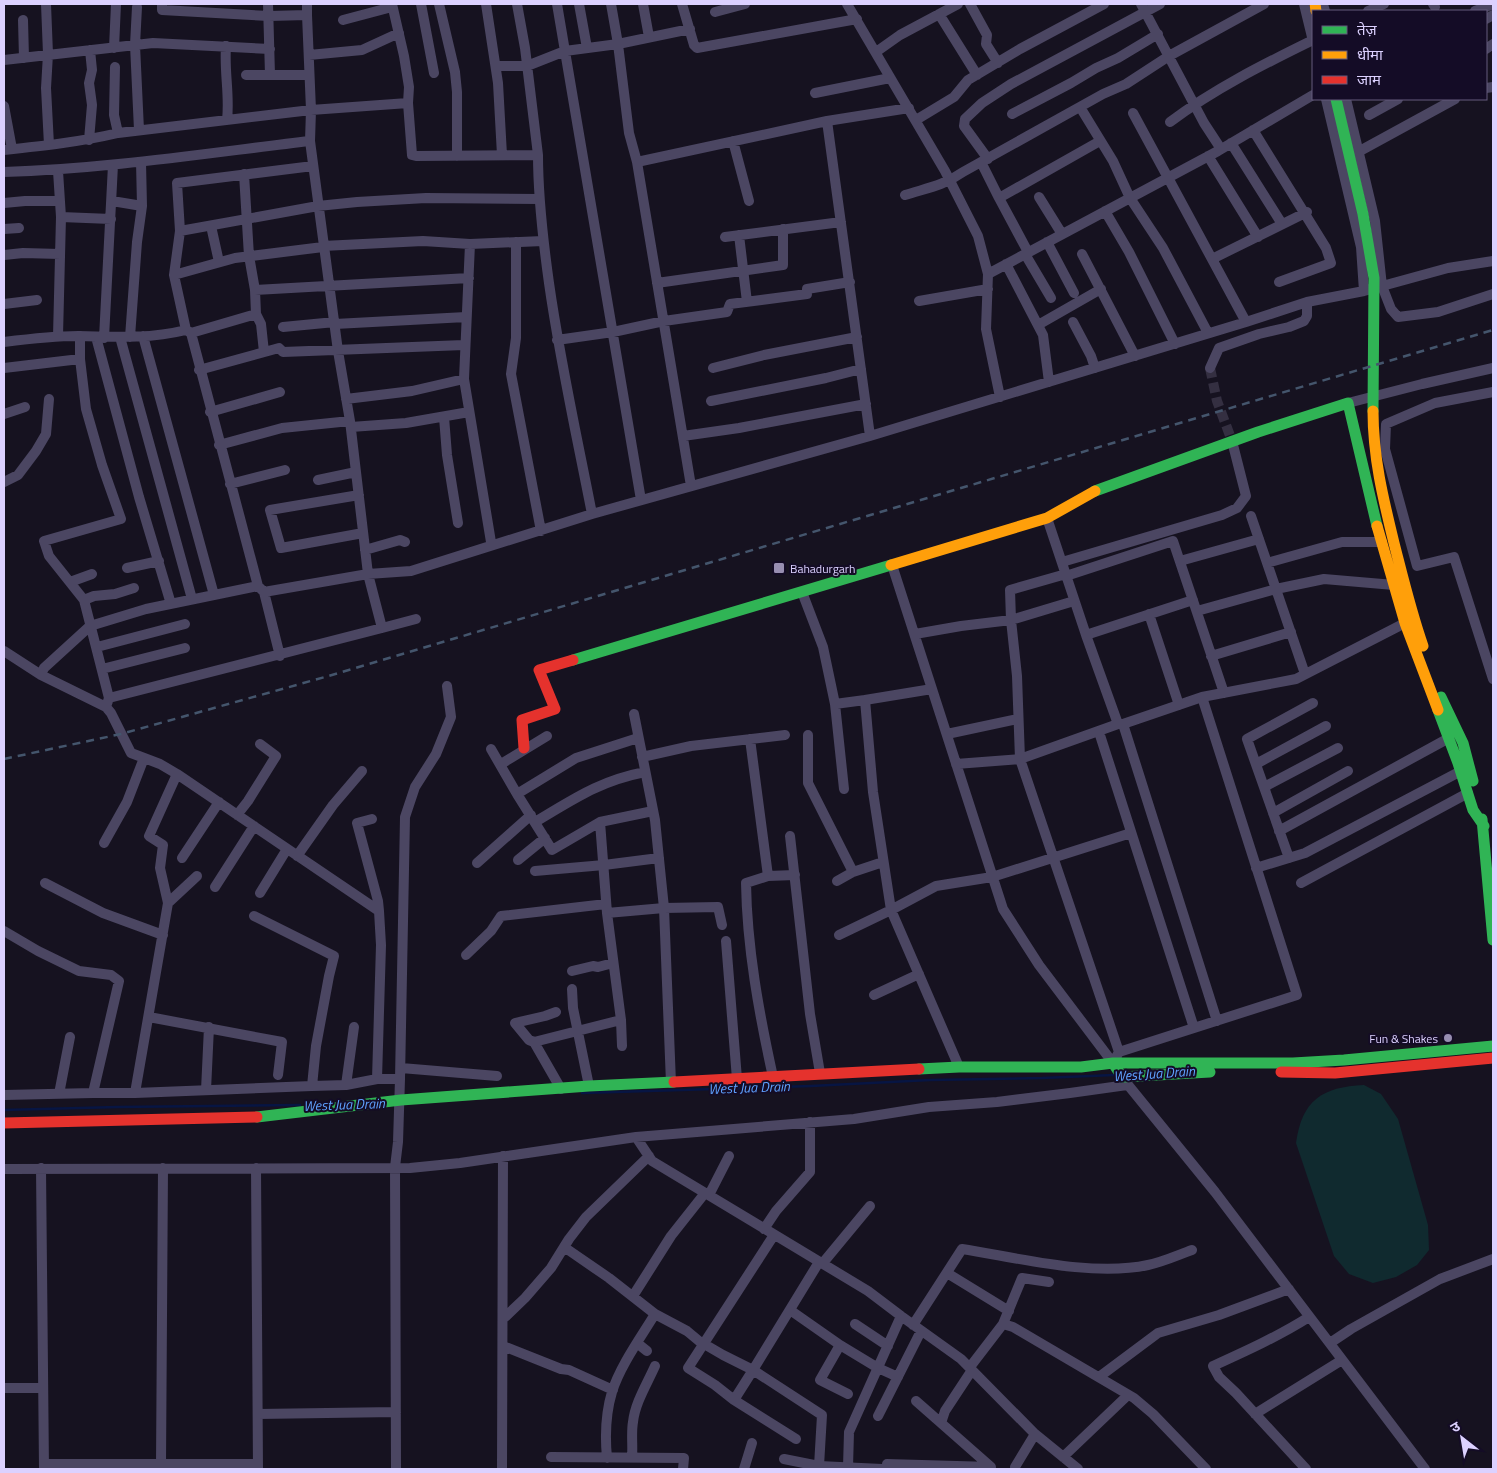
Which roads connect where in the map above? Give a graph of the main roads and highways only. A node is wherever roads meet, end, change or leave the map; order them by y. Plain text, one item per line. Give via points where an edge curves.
1 (1336, 100) edge
2 (524, 748) road end
3 (1484, 826) junction
4 (1493, 940) edge
5 (1493, 1046) edge
6 (1493, 1058) edge
7 (1113, 1063) junction
8 (4, 1123) edge

1 - 3 main road via 1353,152 1374,278 1373,434 1379,484 1411,611 1441,696 1463,743
2 - 3 main road via 522,720 555,709 540,670 1047,518 1101,488 1348,403 1405,623 1473,810
3 - 4 main road
5 - 7 main road via 1301,1062
6 - 7 main road via 1335,1073 1221,1071 1125,1081
7 - 8 main road via 1081,1067 959,1067 820,1073 589,1086 400,1100 246,1118

